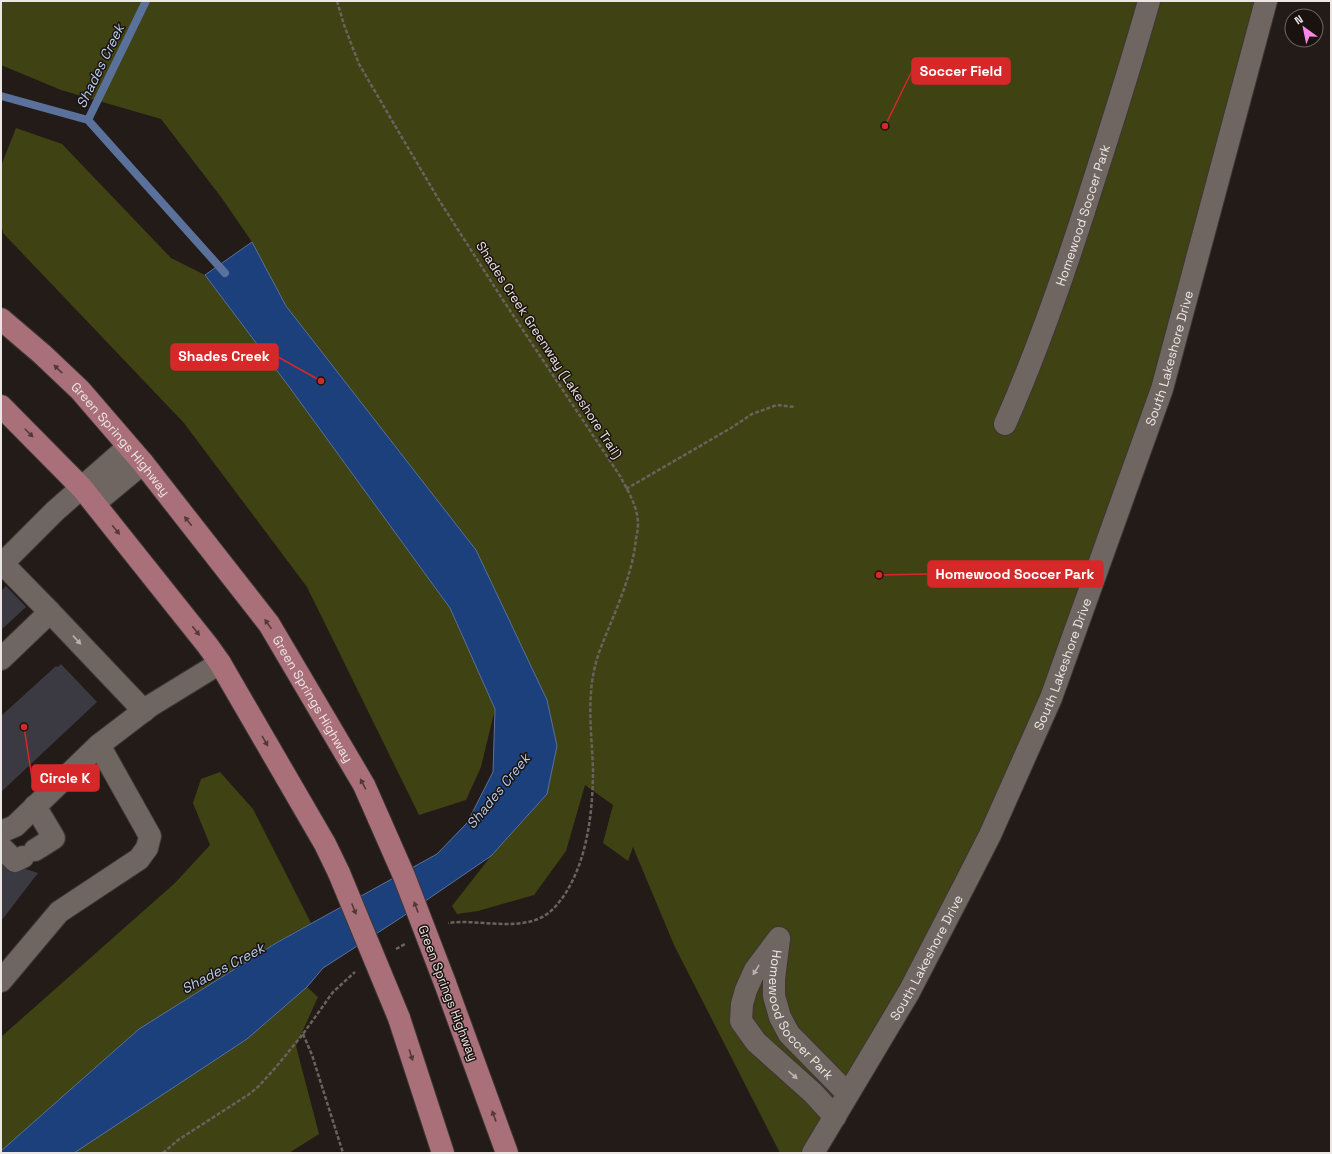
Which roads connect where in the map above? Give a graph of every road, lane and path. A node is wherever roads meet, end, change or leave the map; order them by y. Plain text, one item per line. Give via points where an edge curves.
1 (337, 1) edge
2 (1149, 1) edge
3 (1266, 1) edge
4 (1, 319) edge
5 (1, 406) edge
6 (794, 407) dead end
7 (1005, 424) dead end
8 (128, 447) junction
9 (143, 463) junction
10 (626, 489) junction
11 (88, 496) junction
12 (2, 564) edge
13 (50, 612) junction
14 (1, 659) edge
15 (220, 664) junction
16 (144, 711) junction
17 (590, 732) dead end
18 (99, 745) junction
19 (35, 806) junction
20 (1, 832) edge
21 (1, 847) edge
22 (1, 981) edge
23 (303, 1034) dead end
24 (848, 1094) junction
25 (835, 1117) junction
26 (343, 1153) edge
27 (443, 1153) edge
28 (507, 1153) edge
29 (813, 1153) edge

1 - 10 path, Shades Creek Greenway (Lakeshore Trail) via 359,64 400,135 503,300 603,448
2 - 7 street, Homewood Soccer Park via 1066,269
3 - 24 street, South Lakeshore Drive via 1162,389 1051,698 987,842 909,992
8 -> 4 main road, Green Springs Highway via 80,390
5 -> 11 main road
6 - 10 path via 777,405 752,414
8 - 9 main road, Green Springs Highway
8 - 11 street
9 - 11 street
28 -> 9 main road, Green Springs Highway, bridge via 404,876 364,785 269,624
10 - 17 path, Shades Creek Greenway (Lakeshore Trail) via 633,502 638,524 633,561 594,669 590,699
11 - 12 street via 55,511
11 -> 15 main road
12 - 13 street
13 - 14 street
13 -> 16 street
15 - 16 street
15 -> 27 main road, bridge via 328,849 339,873 399,1018
16 - 18 street
18 - 19 street
18 - 22 street via 150,836 147,848 139,858 59,912
19 - 20 street via 15,826
19 - 21 street via 54,838 15,861
23 - 26 path
24 - 25 street, South Lakeshore Drive
24 -> 25 street, Homewood Soccer Park via 789,1034 780,1017 774,996 779,938 755,970 742,1004 741,1021 756,1042 813,1093
25 - 29 street, South Lakeshore Drive

